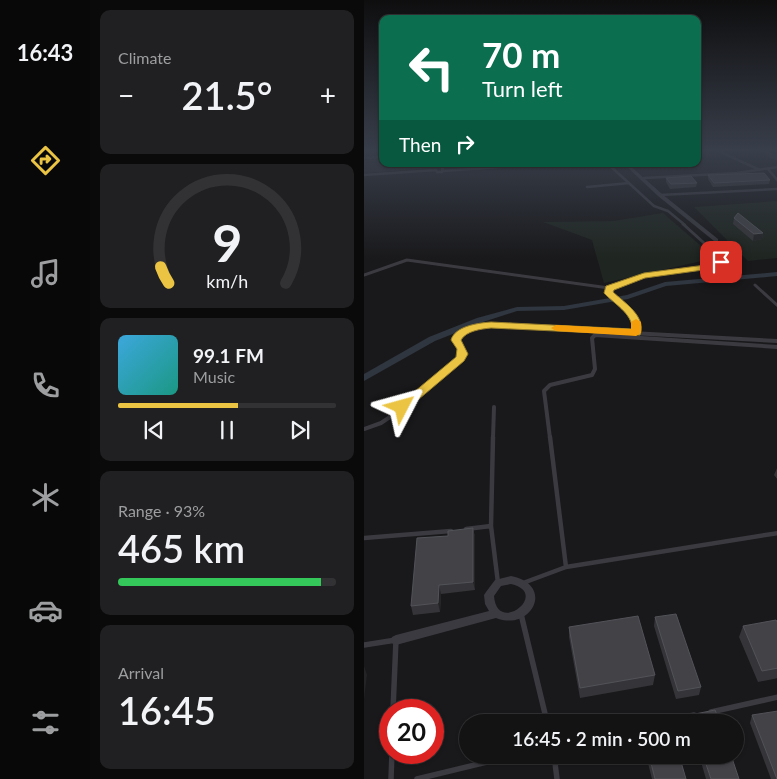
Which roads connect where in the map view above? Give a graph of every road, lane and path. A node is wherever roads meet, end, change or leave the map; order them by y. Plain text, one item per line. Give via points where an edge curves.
1 (594, 186) edge
2 (633, 186) edge
3 (652, 186) edge
4 (587, 187) dead end
5 (777, 189) edge
6 (660, 195) junction
7 (716, 240) dead end
8 (364, 275) edge
9 (755, 285) dead end
10 (609, 288) junction
11 (611, 294) joint
12 (624, 306) joint
13 (777, 306) edge
14 (636, 333) junction
15 (777, 341) edge
16 (777, 347) edge
17 (494, 407) dead end
18 (364, 429) edge
19 (491, 526) junction
20 (463, 530) edge
21 (454, 531) edge
22 (777, 534) edge
23 (364, 538) edge
24 (566, 567) junction
25 (498, 583) junction
26 (523, 584) junction
27 (495, 614) junction
28 (521, 614) junction
29 (396, 640) junction
30 (364, 645) edge
31 (777, 697) edge
32 (393, 699) edge
33 (545, 714) edge
34 (699, 714) edge
35 (392, 764) edge
36 (479, 764) edge
37 (556, 764) edge
38 (391, 779) edge
39 (417, 779) edge
40 (558, 779) edge

1 - 4 lane
2 - 10 lane via 654,206 678,219 721,262 715,266 644,276
3 - 6 street
5 - 6 lane
6 - 7 street
8 - 10 lane via 390,263 407,260
9 - 13 lane
10 - 11 lane via 608,293
11 - 12 lane
12 - 14 lane via 635,320
14 - 15 lane
14 - 18 lane via 506,325 473,328 457,337 463,354 461,359 390,417
16 - 24 lane via 595,335 592,338 595,369 592,375 550,385 544,391
17 - 19 lane
19 - 20 lane
19 - 25 lane
21 - 23 lane
22 - 24 lane
24 - 26 lane
25 - 26 street via 511,580
25 - 27 street via 489,595 490,608
26 - 28 street via 531,598
27 - 28 street via 512,617
27 - 29 street
28 - 33 lane
29 - 30 lane
29 - 32 lane
31 - 34 lane
35 - 38 lane
36 - 39 lane
37 - 40 lane

